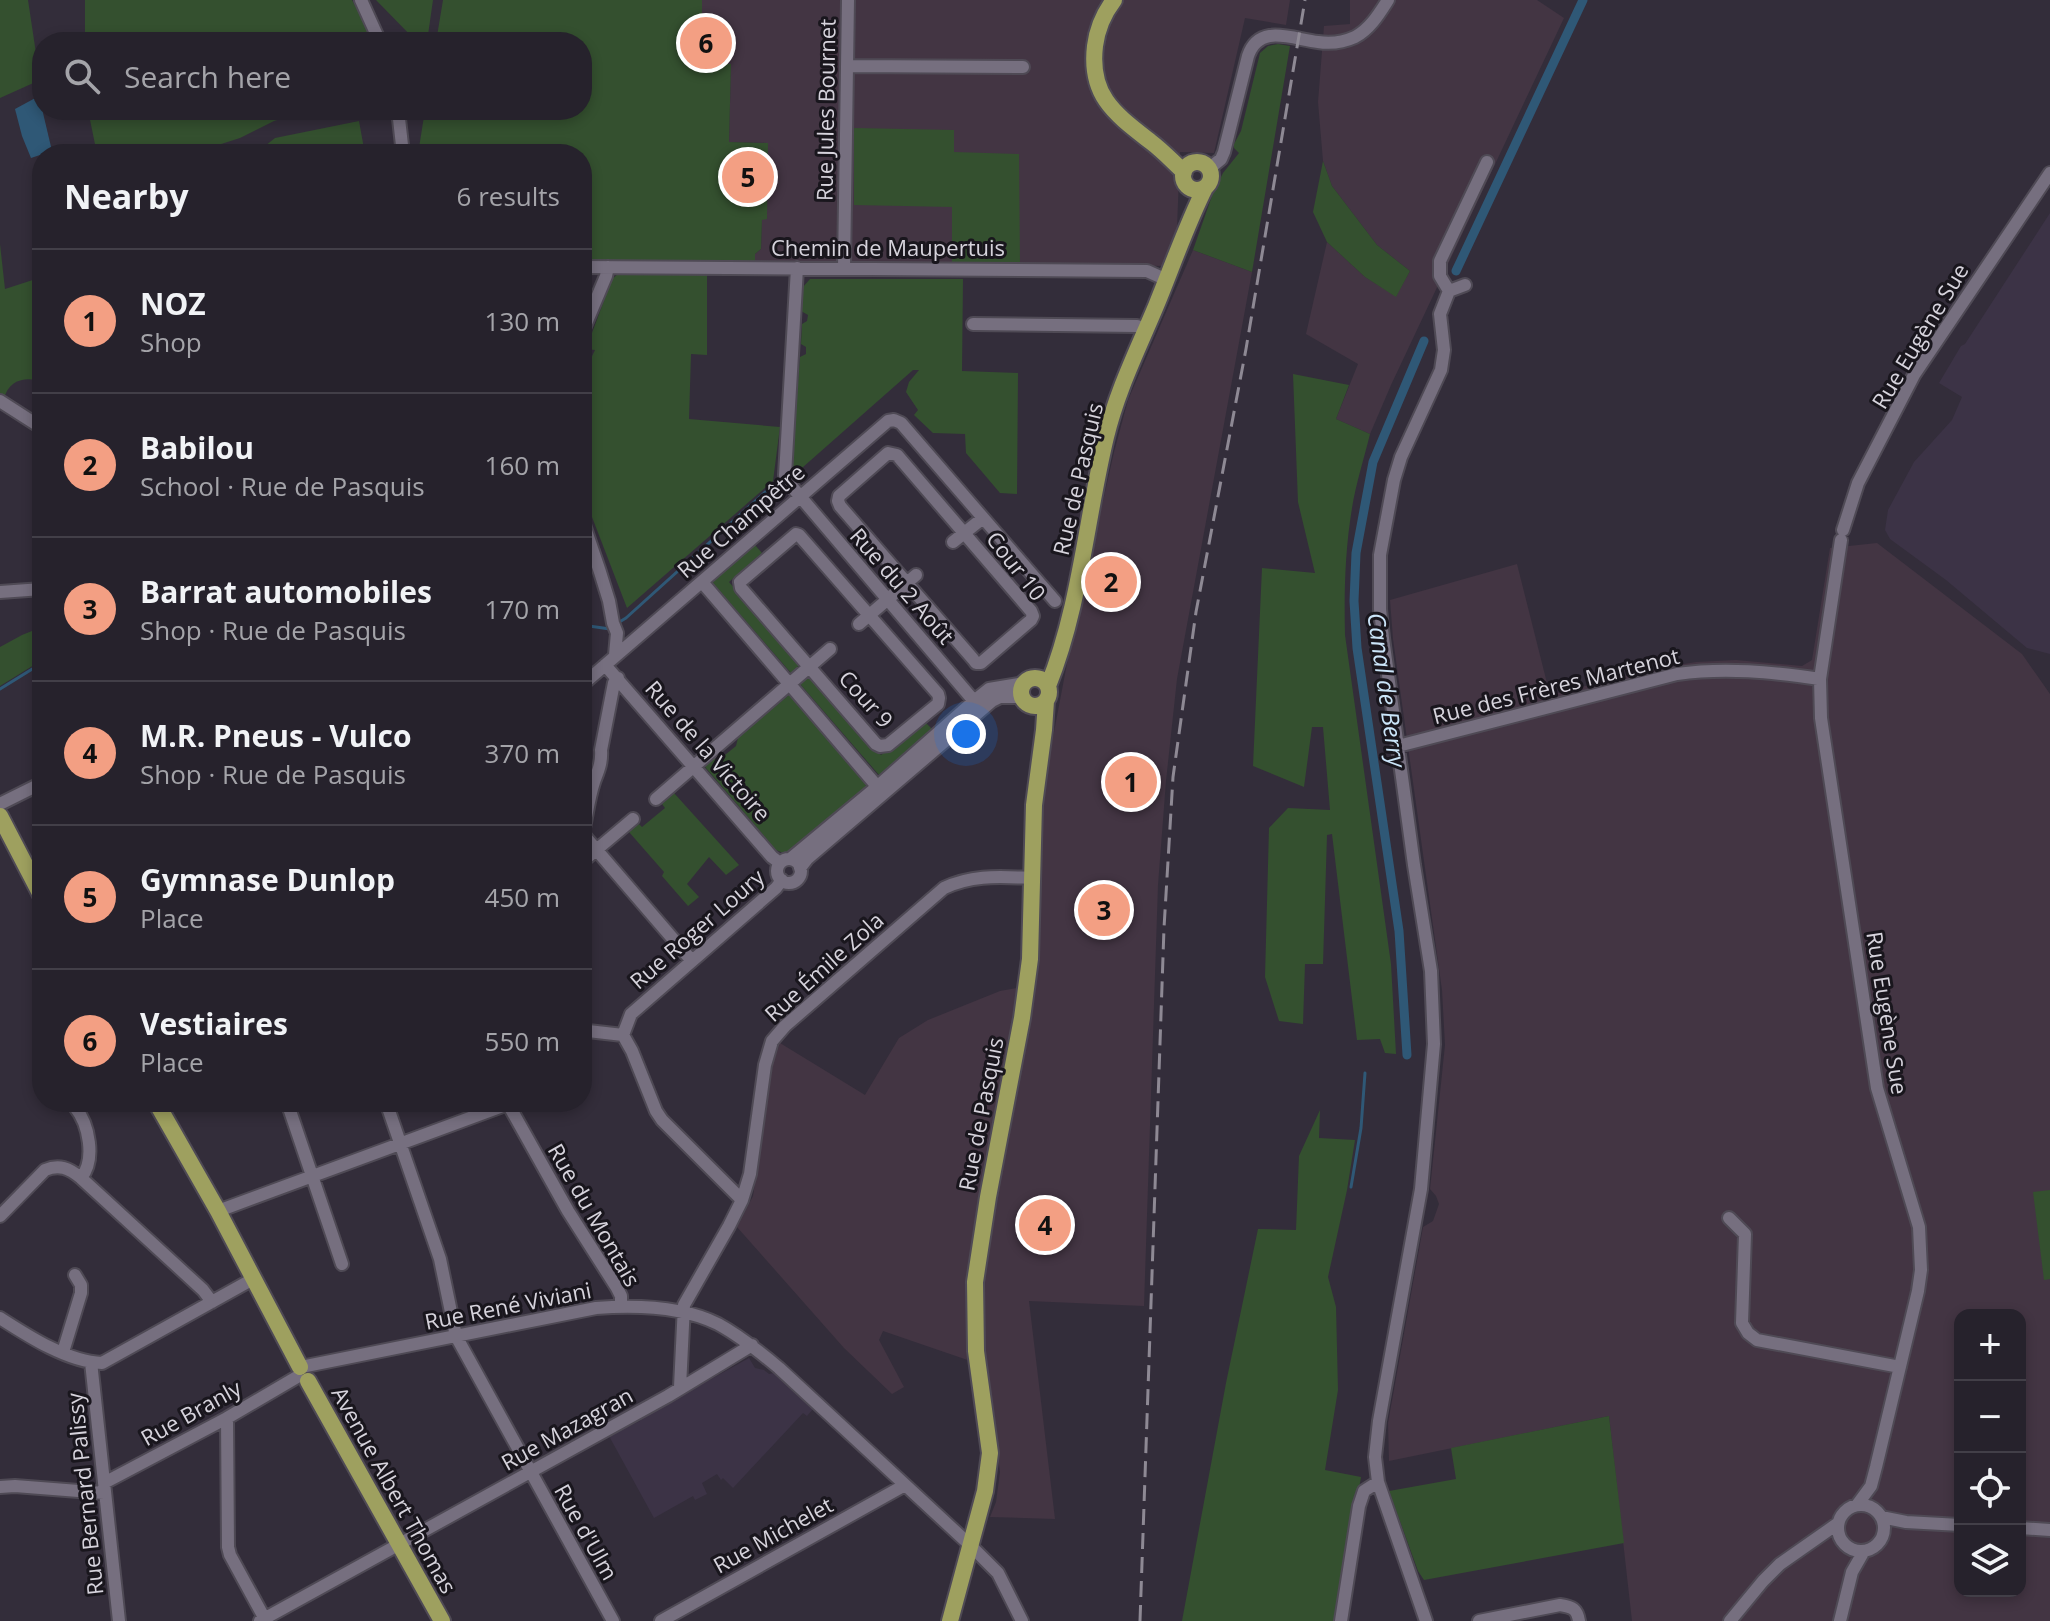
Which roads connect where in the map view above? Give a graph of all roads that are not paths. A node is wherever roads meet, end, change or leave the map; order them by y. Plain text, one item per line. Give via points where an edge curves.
1 (361, 0) edge
2 (848, 0) edge
3 (1388, 0) edge
4 (1112, 2) edge
5 (375, 32) edge
6 (848, 66) junction
7 (1023, 67) dead end
8 (399, 120) edge
9 (402, 144) edge
10 (1487, 162) dead end
11 (1210, 168) joint
12 (2050, 173) edge
13 (1191, 178) junction
14 (592, 267) edge
15 (608, 267) junction
16 (797, 268) junction
17 (844, 268) junction
18 (1167, 280) junction
19 (1465, 285) dead end
20 (1449, 291) junction
21 (592, 309) edge
22 (973, 324) dead end
23 (1146, 329) junction
24 (0, 401) edge
25 (32, 422) edge
26 (799, 498) junction
27 (983, 518) junction
28 (964, 533) junction
29 (953, 542) dead end
30 (592, 549) edge
31 (911, 579) junction
32 (702, 582) junction
33 (32, 590) edge
34 (0, 592) edge
35 (887, 599) junction
36 (1055, 601) dead end
37 (869, 614) junction
38 (859, 624) dead end
39 (830, 649) dead end
40 (615, 655) junction
41 (605, 665) junction
42 (809, 666) junction
43 (592, 676) edge
44 (618, 678) junction
45 (1820, 679) junction
46 (790, 683) junction
47 (1035, 692) junction
48 (974, 701) junction
49 (1398, 746) junction
50 (693, 766) junction
51 (32, 788) edge
52 (880, 790) junction
53 (592, 791) edge
54 (656, 799) dead end
55 (0, 804) edge
56 (0, 816) edge
57 (633, 819) dead end
58 (592, 844) edge
59 (597, 850) junction
60 (592, 854) edge
61 (790, 863) junction
62 (32, 878) edge
63 (1033, 878) junction
64 (782, 880) junction
65 (692, 961) junction
66 (592, 1031) edge
67 (623, 1035) junction
68 (79, 1112) edge
69 (162, 1112) edge
70 (290, 1112) edge
71 (389, 1112) edge
72 (484, 1112) edge
73 (513, 1112) edge
74 (400, 1144) junction
75 (312, 1176) junction
76 (81, 1178) junction
77 (742, 1200) junction
78 (218, 1211) junction
79 (0, 1216) edge
80 (1729, 1218) dead end
81 (342, 1264) dead end
82 (75, 1275) dead end
83 (253, 1279) junction
84 (212, 1302) junction
85 (621, 1306) junction
86 (683, 1312) junction
87 (0, 1318) edge
88 (456, 1336) junction
89 (752, 1345) junction
90 (63, 1352) junction
91 (91, 1362) junction
92 (1900, 1367) junction
93 (303, 1373) junction
94 (680, 1387) junction
95 (227, 1418) junction
96 (529, 1472) junction
97 (1378, 1482) junction
98 (905, 1485) junction
99 (1871, 1486) junction
100 (0, 1487) edge
101 (104, 1488) junction
102 (1857, 1505) junction
103 (1878, 1513) junction
104 (1906, 1522) junction
105 (1837, 1524) junction
106 (1954, 1525) edge
107 (2026, 1528) edge
108 (2050, 1530) edge
109 (1883, 1534) junction
110 (399, 1544) junction
111 (1844, 1544) junction
112 (970, 1545) junction
113 (1800, 1551) junction
114 (1864, 1551) junction
115 (1852, 1572) junction
116 (263, 1620) edge
117 (119, 1621) edge
118 (442, 1621) edge
119 (613, 1621) edge
120 (661, 1621) edge
121 (950, 1621) edge
122 (1022, 1621) edge
123 (1341, 1621) edge
124 (1426, 1621) edge
125 (1479, 1621) edge
126 (1579, 1621) edge
127 (1730, 1621) edge
128 (1840, 1621) edge

1 - 5 street
2 - 6 street, Rue Jules Bournet
3 - 11 street via 1368,28 1347,40 1324,43 1275,36 1253,44 1224,152
4 - 13 main road via 1096,40 1096,83 1110,107
6 - 7 street
6 - 17 street, Rue Jules Bournet
8 - 9 street
10 - 20 street via 1440,261 1440,276
11 - 13 main road, Rue de Pasquis via 1212,177
12 - 45 street, Rue Eugène Sue via 1914,375 1858,483 1842,535
13 - 18 main road, Rue de Pasquis via 1187,225
14 - 15 street, Chemin de Maupertuis
15 - 16 street, Chemin de Maupertuis
15 - 21 street
16 - 17 street, Chemin de Maupertuis
16 - 26 street via 785,475
17 - 18 street, Chemin de Maupertuis via 1147,271
18 - 23 main road, Rue de Pasquis
19 - 20 street
20 - 49 street via 1440,314 1441,370 1401,457 1380,555 1381,624
22 - 23 street
23 - 47 main road, Rue de Pasquis via 1106,436 1060,657
24 - 25 street
26 - 27 street, Rue Champêtre via 894,420
26 - 32 street, Rue Champêtre
26 - 35 street, Rue du 2 Août
27 - 28 street
27 - 36 street
28 - 29 street
28 - 31 street, Cour 10 via 897,455 888,453 838,501
28 - 31 street, Cour 10 via 1031,611 1031,620 976,663
30 - 40 street via 615,627
31 - 35 street
32 - 40 street, Rue Champêtre
32 - 46 street
33 - 34 street
35 - 37 street
35 - 48 street, Rue du 2 Août
37 - 38 street
37 - 42 street, Cour 9 via 799,535 792,535 740,584
37 - 42 street, Cour 9 via 938,694 938,704 912,727 888,745 876,744
39 - 42 street
40 - 41 street, Rue Champêtre
41 - 43 street, Rue Champêtre
41 - 44 street, Rue de la Victoire
42 - 46 street
44 - 50 street, Rue de la Victoire
44 - 53 street
45 - 49 street, Rue des Frères Martenot via 1739,670 1677,674
45 - 92 street, Rue Eugène Sue via 1821,718 1877,1088 1919,1227 1921,1270
46 - 50 street
46 - 52 street
47 - 48 street, Rue Roger Loury via 989,689
47 - 52 street, Rue Roger Loury via 992,701
47 - 63 main road, Rue de Pasquis via 1042,745
48 - 52 street, Rue Roger Loury
49 - 97 street via 1431,971 1433,1068 1421,1189 1376,1442
50 - 54 street
50 - 61 street, Rue de la Victoire via 772,857
51 - 55 street
52 - 61 street, Rue Roger Loury
56 - 62 main road
57 - 59 street
58 - 59 street
59 - 60 street
59 - 65 street
61 - 64 street, Rue Roger Loury via 777,871
61 - 64 street, Rue Roger Loury via 799,876
63 - 77 street, Rue Émile Zola via 982,877 944,888 785,1026 772,1041 765,1065
63 - 112 main road, Rue de Pasquis via 1023,1011 977,1256 976,1351 990,1453
64 - 65 street, Rue Roger Loury
65 - 67 street, Rue Roger Loury via 631,1014
66 - 67 street
67 - 77 street via 662,1120
68 - 76 street via 90,1149
69 - 78 main road, Avenue Albert Thomas
70 - 75 street
71 - 74 street, Rue d'Ulm
72 - 74 street
73 - 85 street, Rue du Montais via 617,1288
74 - 75 street
74 - 88 street, Rue d'Ulm via 440,1259
75 - 78 street
75 - 81 street
76 - 79 street via 64,1167 45,1170
76 - 84 street
77 - 86 street, Rue Émile Zola
78 - 83 main road, Avenue Albert Thomas
80 - 92 street via 1745,1234 1742,1323 1748,1333 1757,1340
82 - 90 street via 81,1293
83 - 84 street
83 - 93 main road, Avenue Albert Thomas
84 - 91 street via 102,1363
85 - 86 street, Rue René Viviani
85 - 88 street, Rue René Viviani
86 - 89 street, Rue René Viviani via 718,1324
86 - 94 street
87 - 90 street
88 - 93 street, Rue René Viviani
88 - 96 street, Rue d'Ulm
89 - 94 street, Rue Mazagran
89 - 98 street, Rue René Viviani
90 - 91 street
91 - 101 street, Rue Bernard Palissy
92 - 99 street, Rue Eugène Sue
93 - 95 street, Rue Branly
93 - 110 main road, Avenue Albert Thomas
94 - 96 street, Rue Mazagran
95 - 101 street, Rue Branly
95 - 116 street via 228,1547
96 - 110 street, Rue Mazagran
96 - 119 street, Rue d'Ulm
97 - 123 street via 1364,1491 1359,1506
97 - 124 street
98 - 112 street, Rue René Viviani
98 - 120 street, Rue Michelet
99 - 102 street, Rue Eugène Sue
99 - 103 street, Rue Eugène Sue
100 - 101 street
101 - 117 street, Rue Bernard Palissy
102 - 103 street
102 - 105 street
103 - 104 street
103 - 109 street
104 - 106 street
104 - 109 street
105 - 111 street
105 - 113 street
107 - 108 street
109 - 114 street via 1877,1545
110 - 116 street, Rue Mazagran
110 - 118 main road, Avenue Albert Thomas
111 - 113 street via 1822,1543
111 - 114 street
111 - 115 street
112 - 121 main road, Rue de Pasquis
112 - 122 street, Rue René Viviani via 998,1573
113 - 127 street via 1763,1581
114 - 115 street
115 - 128 street
125 - 126 street via 1560,1605 1573,1607

